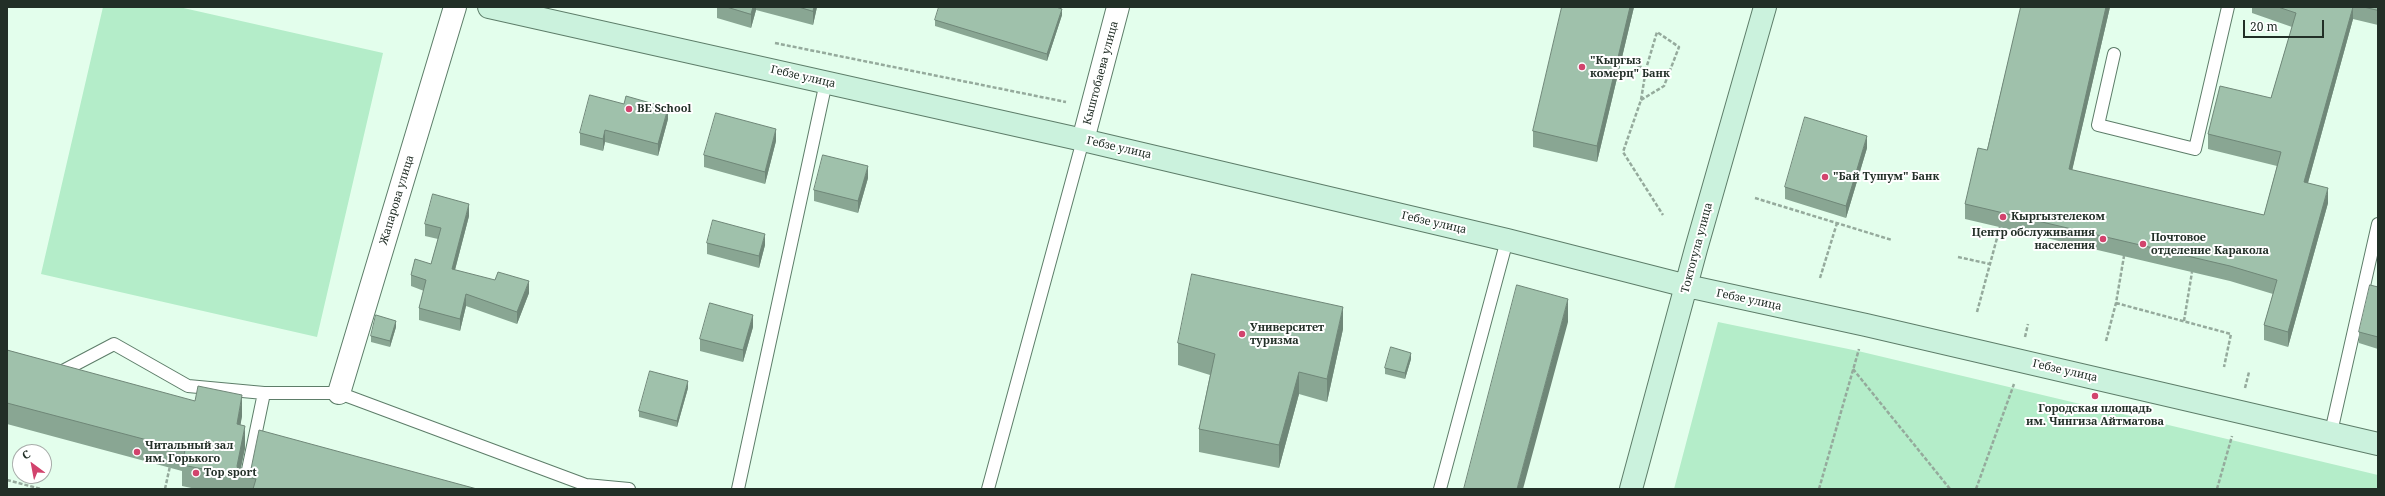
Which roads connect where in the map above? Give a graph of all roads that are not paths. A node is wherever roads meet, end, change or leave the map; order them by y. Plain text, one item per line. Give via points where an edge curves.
1 (455, 7) edge
2 (489, 7) edge
3 (1118, 7) edge
4 (1765, 7) edge
5 (2228, 7) edge
6 (2114, 54) dead end
7 (826, 82) junction
8 (1083, 140) junction
9 (2378, 224) edge
10 (1507, 240) junction
11 (1687, 286) junction
12 (42, 370) edge
13 (57, 374) junction
14 (72, 378) edge
15 (264, 393) junction
16 (339, 393) junction
17 (2331, 432) junction
18 (2378, 444) edge
19 (586, 487) edge
20 (244, 489) edge
21 (629, 489) edge
22 (738, 489) edge
23 (988, 489) edge
24 (1440, 489) edge
25 (1631, 489) edge

1 - 16 street, Жапарова улица
2 - 7 main road, Гебзе улица
3 - 8 street, Кыштобаева улица
4 - 11 main road, Токтогула улица
5 - 6 lane via 2195,149 2098,124
7 - 8 main road, Гебзе улица
7 - 22 lane
8 - 10 main road, Гебзе улица
8 - 23 lane
9 - 17 lane
10 - 11 main road, Гебзе улица
10 - 24 lane
11 - 17 main road, Гебзе улица
11 - 25 main road, Токтогула улица
12 - 13 lane
13 - 14 lane
13 - 15 lane via 114,344 188,386
15 - 16 lane
15 - 20 lane
16 - 19 lane
17 - 18 main road, Гебзе улица
19 - 21 lane

